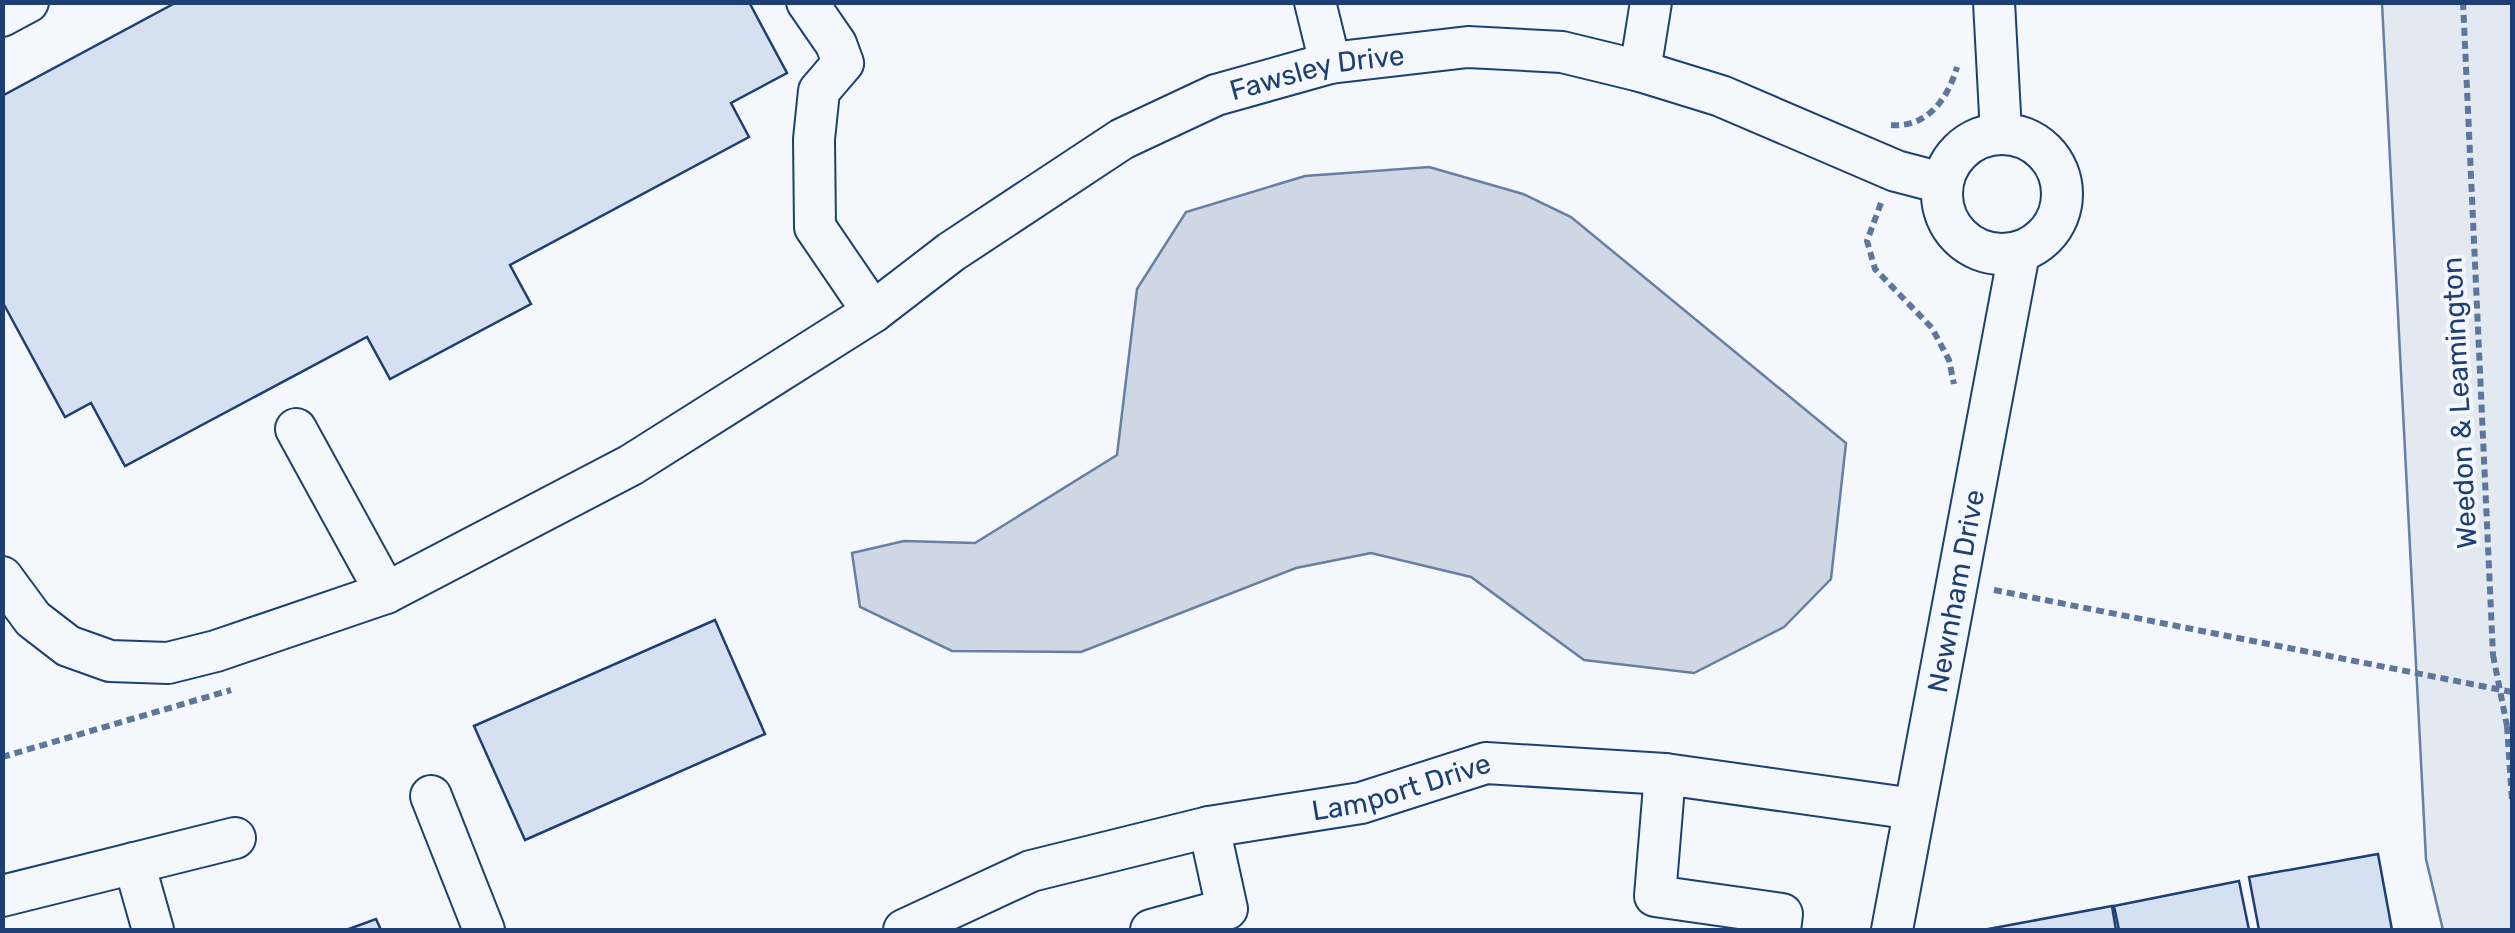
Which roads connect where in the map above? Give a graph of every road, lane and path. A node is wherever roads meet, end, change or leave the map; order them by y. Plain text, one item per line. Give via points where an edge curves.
1 (28, 2) edge
2 (806, 2) edge
3 (1315, 2) edge
4 (1651, 2) edge
5 (1994, 2) edge
6 (2463, 2) edge
7 (2, 16) edge
8 (1962, 54) dead end
9 (1330, 63) junction
10 (1640, 71) junction
11 (1886, 124) dead end
12 (2001, 133) junction
13 (1896, 172) junction
14 (1942, 182) junction
15 (2019, 253) junction
16 (873, 312) junction
17 (1956, 397) dead end
18 (296, 429) dead end
19 (2, 577) edge
20 (1955, 582) junction
21 (386, 593) junction
22 (238, 686) dead end
23 (2512, 692) edge
24 (2, 757) edge
25 (1666, 774) junction
26 (431, 796) dead end
27 (2512, 801) edge
28 (1914, 808) junction
29 (1209, 826) junction
30 (235, 838) dead end
31 (134, 863) junction
32 (2, 896) edge
33 (153, 930) edge
34 (484, 930) edge
35 (904, 930) edge
36 (1151, 930) edge
37 (1780, 930) edge
38 (1892, 930) edge

1 - 7 street
2 - 16 street via 843,63 819,90 815,227
3 - 9 street
4 - 10 street
5 - 12 street
6 - 27 path, Weedon & Leamington, bridge via 2494,656
8 - 11 path via 1932,114 1905,126
9 - 10 street, Fawsley Drive via 1468,46 1562,52
9 - 16 street, Fawsley Drive via 1216,94 1122,139 950,252
10 - 13 street, Fawsley Drive via 1721,96
12 - 14 street via 1963,147
12 - 15 street via 2026,138 2060,174 2056,222 2040,242
13 - 14 street, Fawsley Drive
13 - 17 path via 1867,241 1875,268 1932,328 1949,360
14 - 15 street via 1945,213 1961,239 1998,256
15 - 20 street, Newnham Drive
16 - 21 street, Fawsley Drive via 631,464
18 - 21 street
19 - 21 street, Fawsley Drive via 45,628 68,646 110,662 168,663 216,652
20 - 23 path
20 - 28 street, Newnham Drive
22 - 24 path
25 - 28 street, Lamport Drive
25 - 29 street, Lamport Drive via 1486,763 1361,803
25 - 37 street via 1655,896 1782,914
26 - 34 street
28 - 38 street, Newnham Drive
29 - 35 street, Lamport Drive via 1032,870
29 - 36 street via 1227,909
30 - 31 street
31 - 32 street
31 - 33 street

